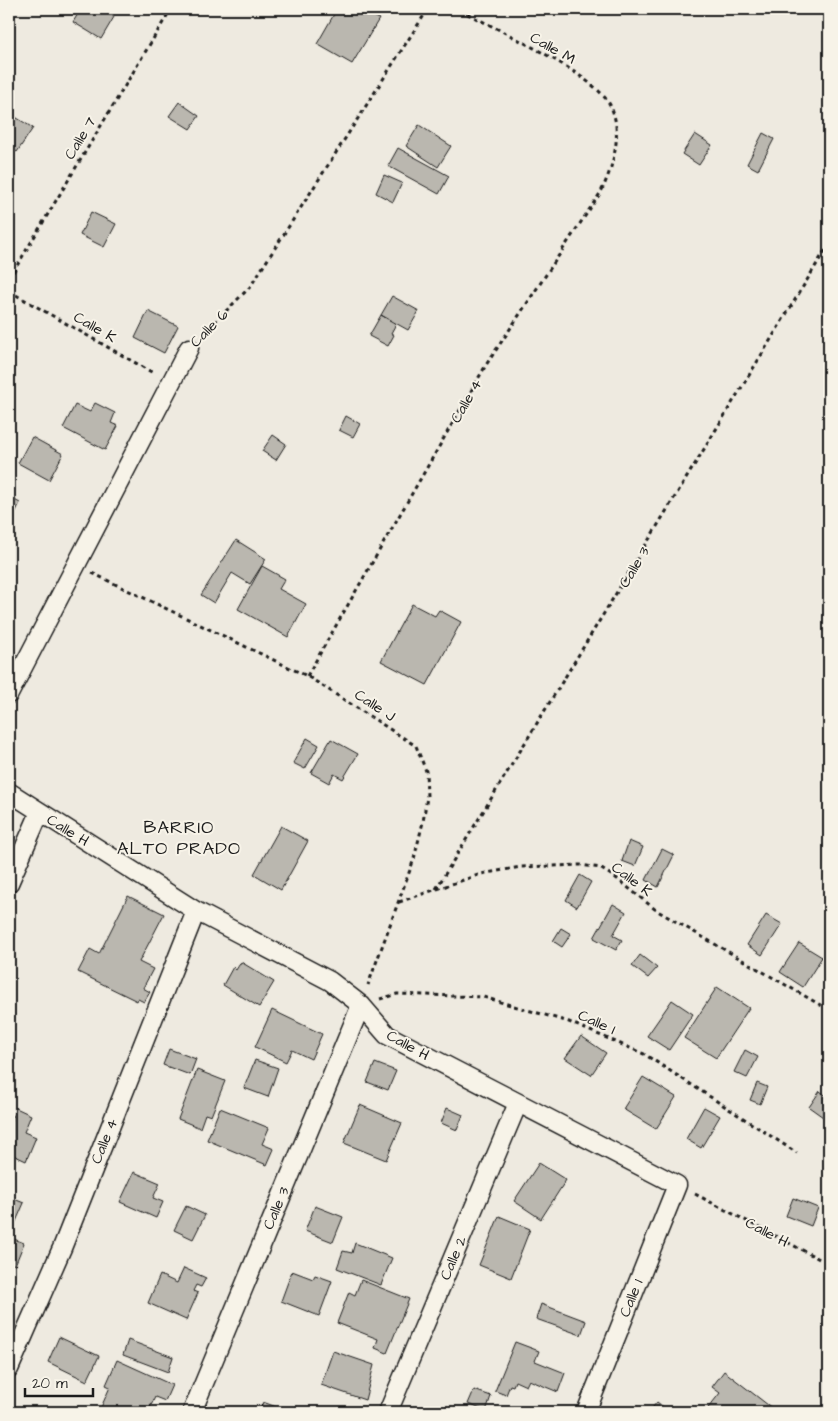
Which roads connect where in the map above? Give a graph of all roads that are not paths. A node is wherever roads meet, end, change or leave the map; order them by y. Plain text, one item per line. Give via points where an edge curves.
1 (189, 348) road end
2 (9, 694) edge
3 (9, 792) edge
4 (40, 812) junction
5 (9, 883) edge
6 (196, 911) junction
7 (361, 1005) junction
8 (518, 1103) junction
9 (676, 1185) joint
10 (9, 1369) edge
11 (192, 1412) edge
12 (388, 1412) edge
13 (586, 1412) edge

1 - 2 street, Calle 6
3 - 4 street, Calle H
4 - 5 street
4 - 6 street, Calle H
6 - 7 street, Calle H via 330,981
6 - 10 street, Calle 4 via 62,1248
7 - 8 street, Calle H via 387,1035
7 - 11 street, Calle 3
8 - 9 street, Calle H
8 - 12 street, Calle 2
9 - 13 street, Calle 1

